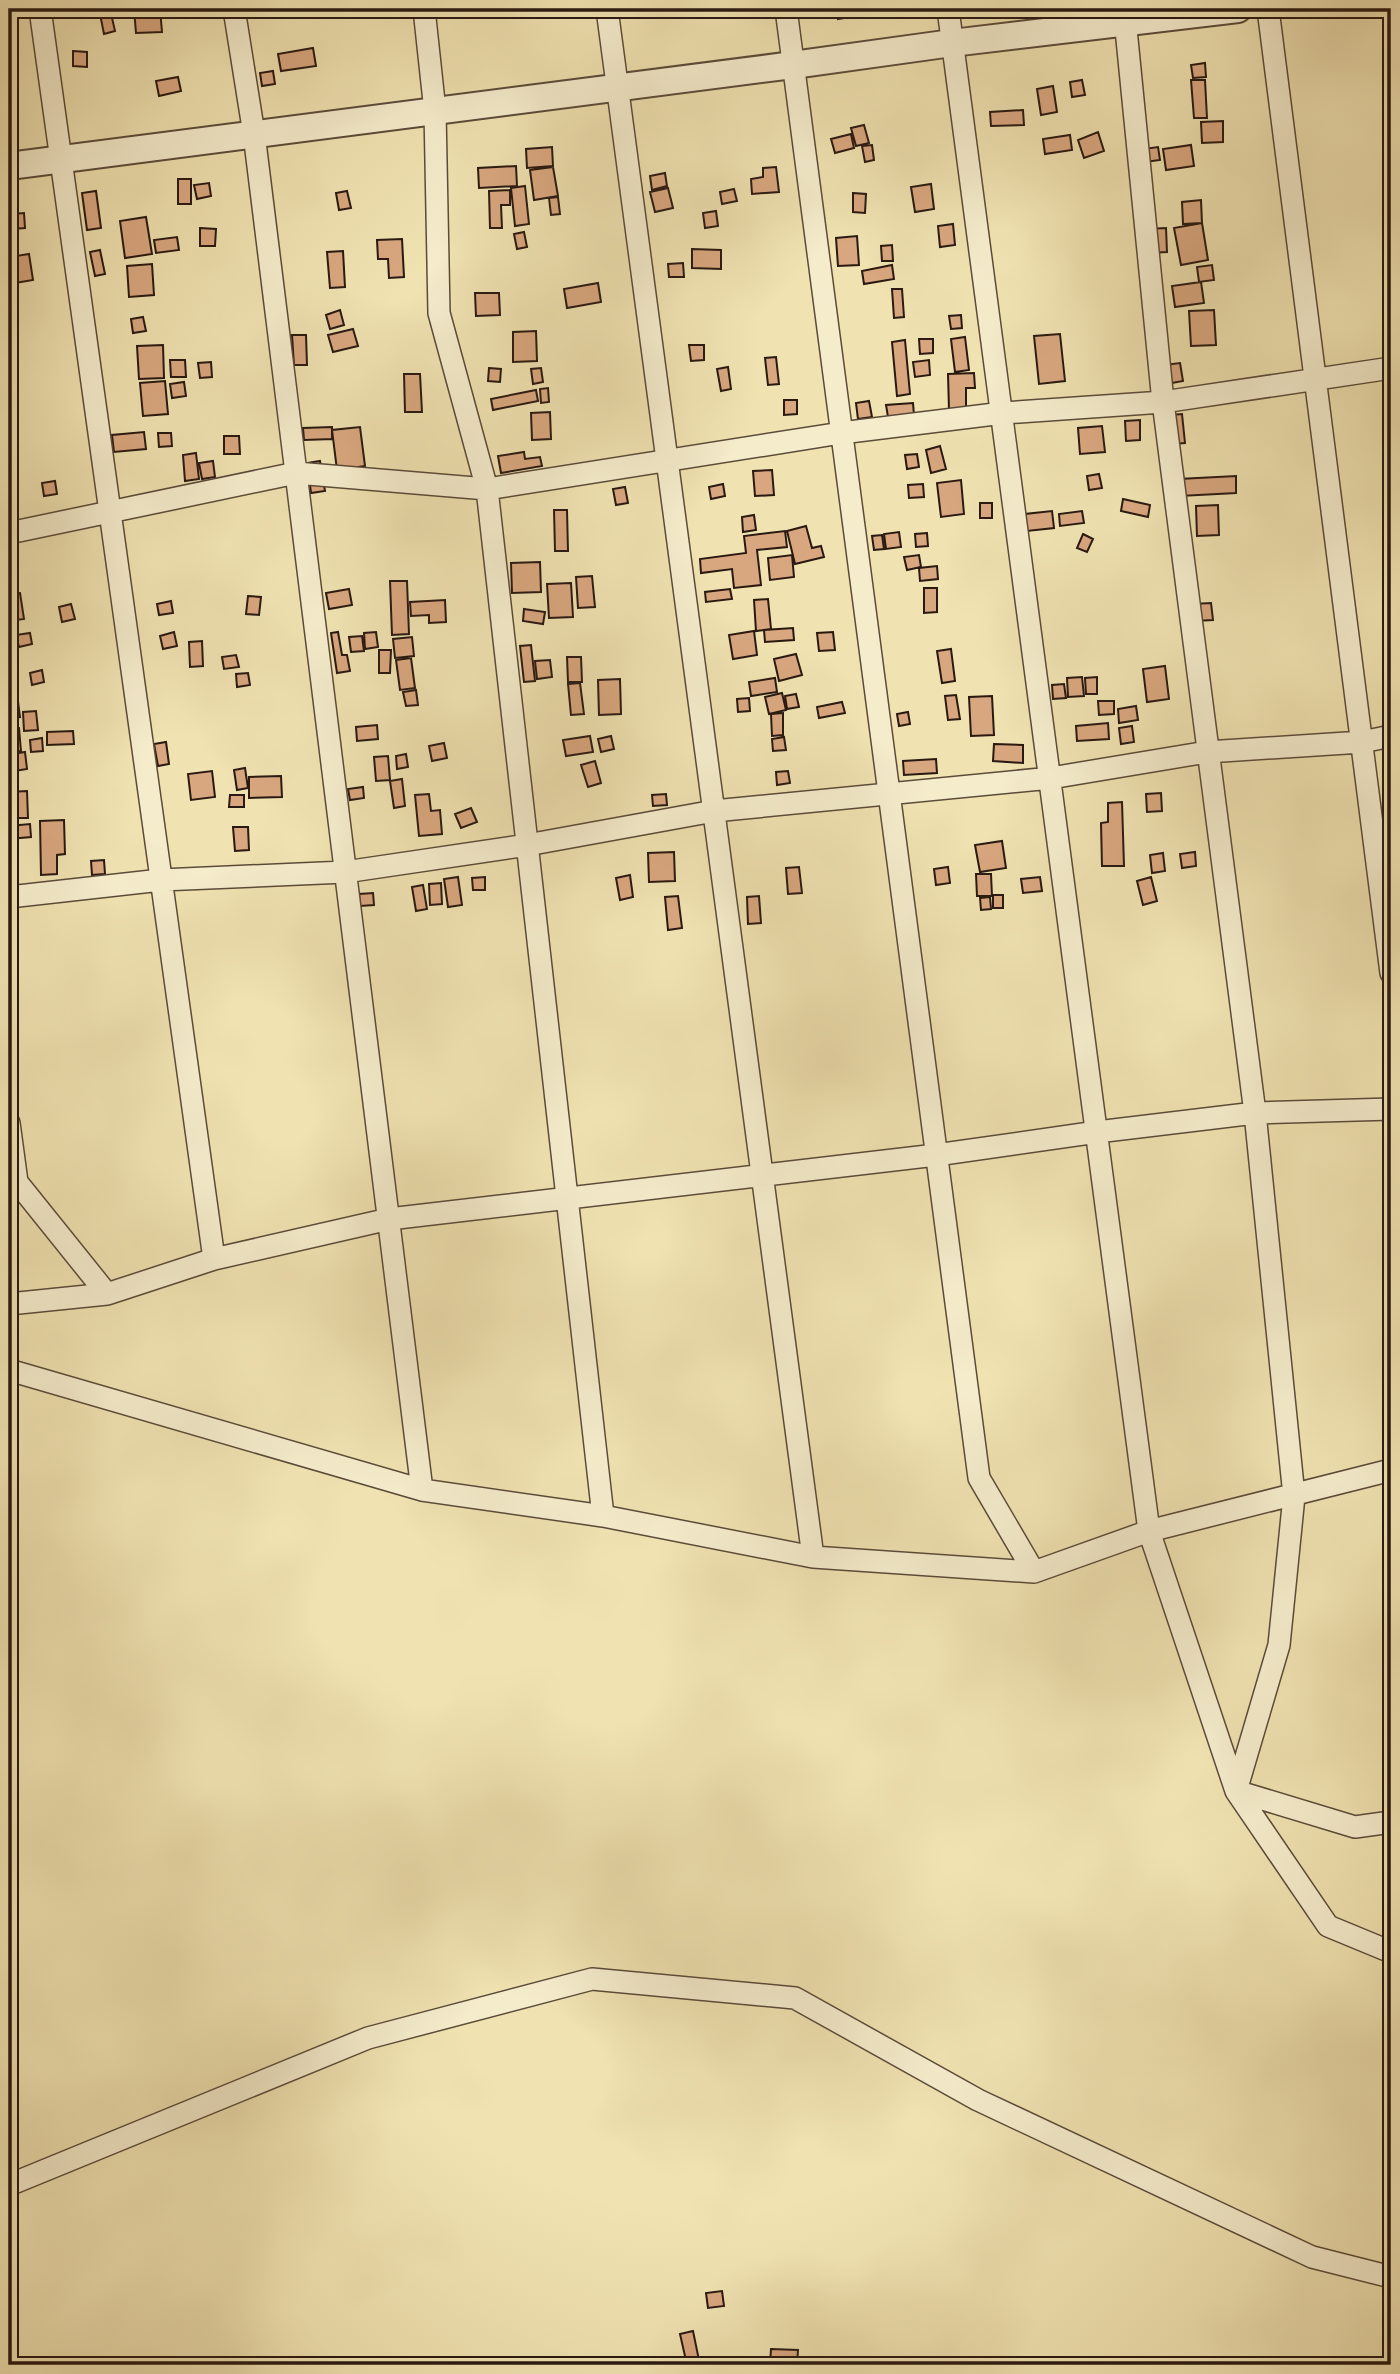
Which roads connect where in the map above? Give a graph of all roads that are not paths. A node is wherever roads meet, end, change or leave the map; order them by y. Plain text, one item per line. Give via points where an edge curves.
1 (40, 9) edge
2 (234, 9) edge
3 (424, 9) edge
4 (607, 9) edge
5 (786, 9) edge
6 (948, 9) edge
7 (1238, 9) edge
8 (1268, 9) edge
9 (1125, 16) edge
10 (952, 43) junction
11 (793, 65) junction
12 (618, 88) junction
13 (435, 111) junction
14 (254, 134) junction
15 (60, 159) junction
16 (9, 166) edge
17 (1391, 368) edge
18 (1315, 380) junction
19 (1163, 402) junction
20 (1003, 413) junction
21 (841, 433) junction
22 (667, 460) junction
23 (296, 474) junction
24 (487, 489) junction
25 (110, 513) junction
26 (9, 533) edge
27 (1391, 736) edge
28 (1362, 742) junction
29 (1207, 752) junction
30 (1051, 778) junction
31 (889, 795) junction
32 (714, 811) junction
33 (527, 845) junction
34 (345, 872) junction
35 (161, 880) junction
36 (9, 897) edge
37 (1391, 973) edge
38 (1391, 1109) edge
39 (1255, 1113) junction
40 (9, 1123) edge
41 (1097, 1132) junction
42 (936, 1156) junction
43 (762, 1175) junction
44 (13, 1181) edge
45 (567, 1198) junction
46 (389, 1219) junction
47 (214, 1259) junction
48 (107, 1294) junction
49 (9, 1304) edge
50 (9, 1370) edge
51 (1391, 1470) edge
52 (422, 1490) junction
53 (1294, 1496) junction
54 (603, 1516) junction
55 (1149, 1531) junction
56 (813, 1557) junction
57 (1034, 1572) junction
58 (1236, 1791) junction
59 (1391, 1822) edge
60 (1391, 1952) edge
61 (9, 2185) edge
62 (1391, 2277) edge

1 - 15 street
2 - 14 street
3 - 13 street
4 - 12 street
5 - 11 street
6 - 10 street
7 - 9 street
8 - 18 street
9 - 10 street
9 - 19 street
10 - 11 street
10 - 20 street
11 - 12 street
11 - 21 street
12 - 13 street
12 - 22 street
13 - 14 street
13 - 24 street via 439,313
14 - 15 street
14 - 23 street
15 - 16 street
15 - 25 street
17 - 18 street
18 - 19 street
18 - 28 street
19 - 20 street
19 - 29 street
20 - 21 street
20 - 30 street
21 - 22 street
21 - 31 street
22 - 24 street
22 - 32 street
23 - 24 street
23 - 25 street
23 - 34 street
24 - 33 street
25 - 26 street
25 - 35 street
27 - 28 street
28 - 29 street
28 - 37 street
29 - 30 street
29 - 39 street
30 - 31 street
30 - 41 street
31 - 32 street
31 - 42 street
32 - 33 street
32 - 43 street
33 - 34 street
33 - 45 street
34 - 35 street
34 - 46 street
35 - 36 street
35 - 47 street
38 - 39 street
39 - 41 street
39 - 53 street
40 - 44 street
41 - 42 street
41 - 55 street
42 - 43 street
42 - 57 street via 979,1478
43 - 45 street
43 - 56 street
44 - 48 street
45 - 46 street
45 - 54 street
46 - 47 street
46 - 52 street
47 - 48 street
48 - 49 street
50 - 52 street
51 - 53 street
52 - 54 street
53 - 55 street
53 - 58 street via 1279,1645
54 - 56 street
55 - 57 street
55 - 58 street
56 - 57 street
58 - 59 street via 1354,1827
58 - 60 street via 1328,1926
61 - 62 street via 368,2038 592,1979 795,1998 978,2099 1312,2257

